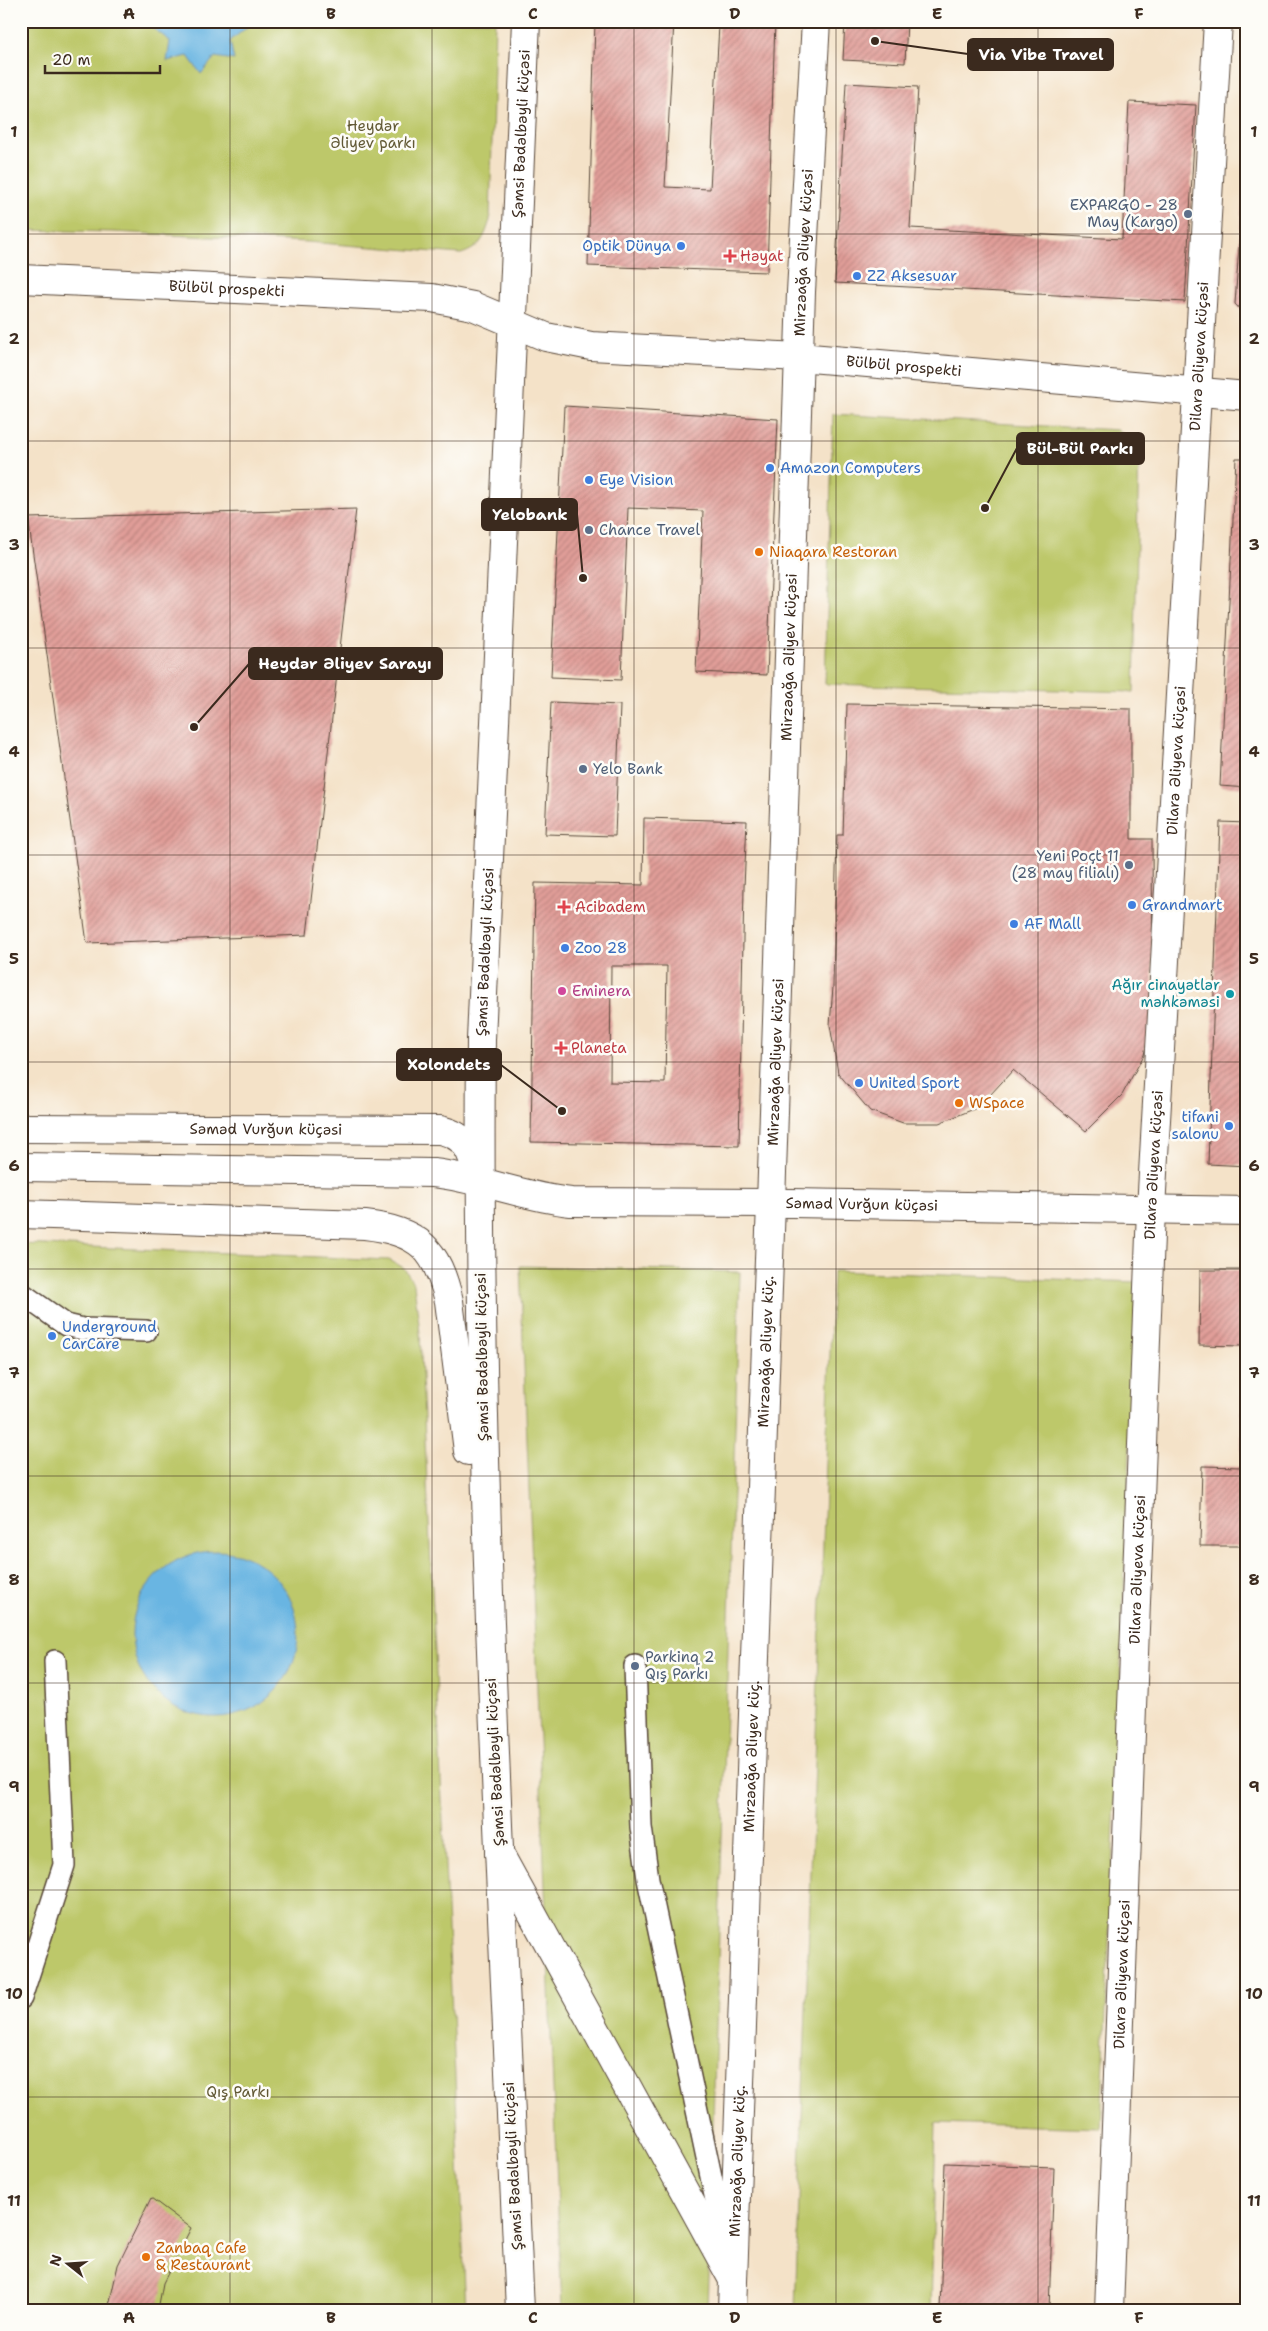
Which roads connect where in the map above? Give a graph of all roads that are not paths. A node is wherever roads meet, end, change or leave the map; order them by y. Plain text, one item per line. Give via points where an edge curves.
1 (526, 21) edge
2 (816, 21) edge
3 (1218, 21) edge
4 (21, 279) edge
5 (512, 322) junction
6 (800, 357) junction
7 (1198, 392) junction
8 (1247, 396) edge
9 (21, 1128) edge
10 (21, 1167) edge
11 (479, 1181) junction
12 (772, 1203) junction
13 (1151, 1209) junction
14 (1247, 1212) edge
15 (21, 1214) edge
16 (21, 1293) edge
17 (146, 1331) dead end
18 (488, 1599) junction
19 (55, 1661) dead end
20 (635, 1666) dead end
21 (499, 1853) junction
22 (21, 1998) edge
23 (733, 2279) junction
24 (520, 2310) edge
25 (732, 2310) edge
26 (1109, 2310) edge

1 - 5 main road, Şəmsi Bədəlbəyli küçəsi
2 - 6 main road, Mirzəağa Əliyev küçəsi
3 - 7 main road, Dilarə Əliyeva küçəsi
4 - 5 main road, Bülbül prospekti via 432,298 473,306
5 - 6 main road, Bülbül prospekti via 562,342 591,346
5 - 11 main road, Şəmsi Bədəlbəyli küçəsi via 481,1040
6 - 7 main road, Bülbül prospekti
6 - 12 main road, Mirzəağa Əliyev küçəsi
7 - 8 main road, Bülbül prospekti
7 - 13 main road, Dilarə Əliyeva küçəsi
9 - 11 main road, Səməd Vurğun küçəsi via 440,1130 452,1132 465,1142
10 - 11 main road, Səməd Vurğun küçəsi via 403,1172 451,1175
11 - 12 main road, Səməd Vurğun küçəsi via 539,1198 571,1202
11 - 18 main road, Şəmsi Bədəlbəyli küçəsi
12 - 13 main road, Səməd Vurğun küçəsi
12 - 23 main road, Mirzəağa Əliyev küç.
13 - 14 main road, Səməd Vurğun küçəsi
13 - 26 main road, Dilarə Əliyeva küçəsi
15 - 18 main road via 365,1225 406,1233 420,1243 444,1277 449,1301
16 - 17 lane via 66,1325 83,1329
18 - 21 main road, Şəmsi Bədəlbəyli küçəsi
19 - 22 lane via 64,1865
20 - 23 lane via 641,1827 648,1879
21 - 23 main road
21 - 24 main road, Şəmsi Bədəlbəyli küçəsi
23 - 25 main road, Mirzəağa Əliyev küç.

